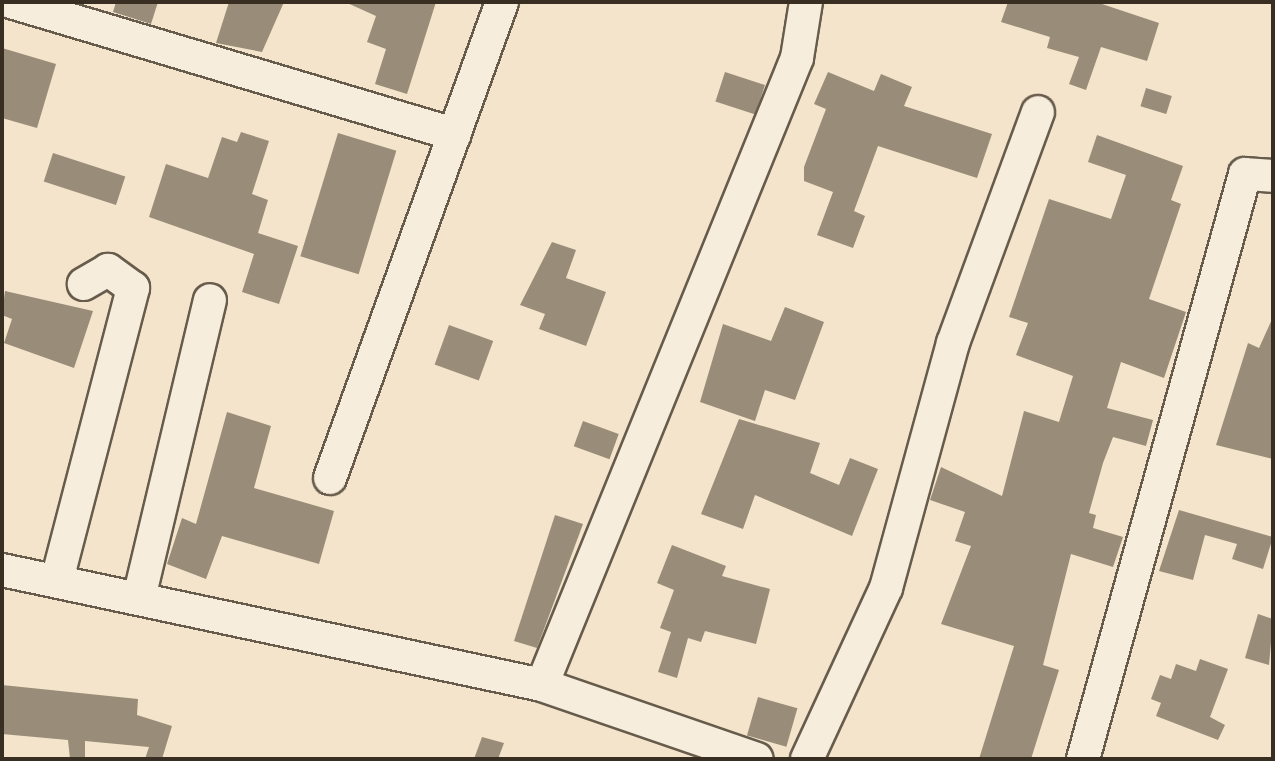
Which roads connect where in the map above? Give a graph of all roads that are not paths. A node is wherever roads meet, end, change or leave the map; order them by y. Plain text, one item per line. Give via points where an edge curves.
1 (11, 2) edge
2 (502, 2) edge
3 (806, 2) edge
4 (1038, 112) dead end
5 (455, 134) junction
6 (1273, 176) edge
7 (84, 284) dead end
8 (210, 300) dead end
9 (330, 478) dead end
10 (2, 570) edge
11 (57, 580) junction
12 (139, 598) junction
13 (542, 685) junction
14 (757, 759) edge
15 (807, 759) edge
16 (1083, 759) edge

1 - 5 street
2 - 5 street
3 - 13 street via 780,103
4 - 15 street via 953,343 886,588
5 - 9 street
6 - 16 street via 1245,174
7 - 11 street via 108,270 133,288
8 - 12 street
10 - 11 street
11 - 12 street
12 - 13 street
13 - 14 street

